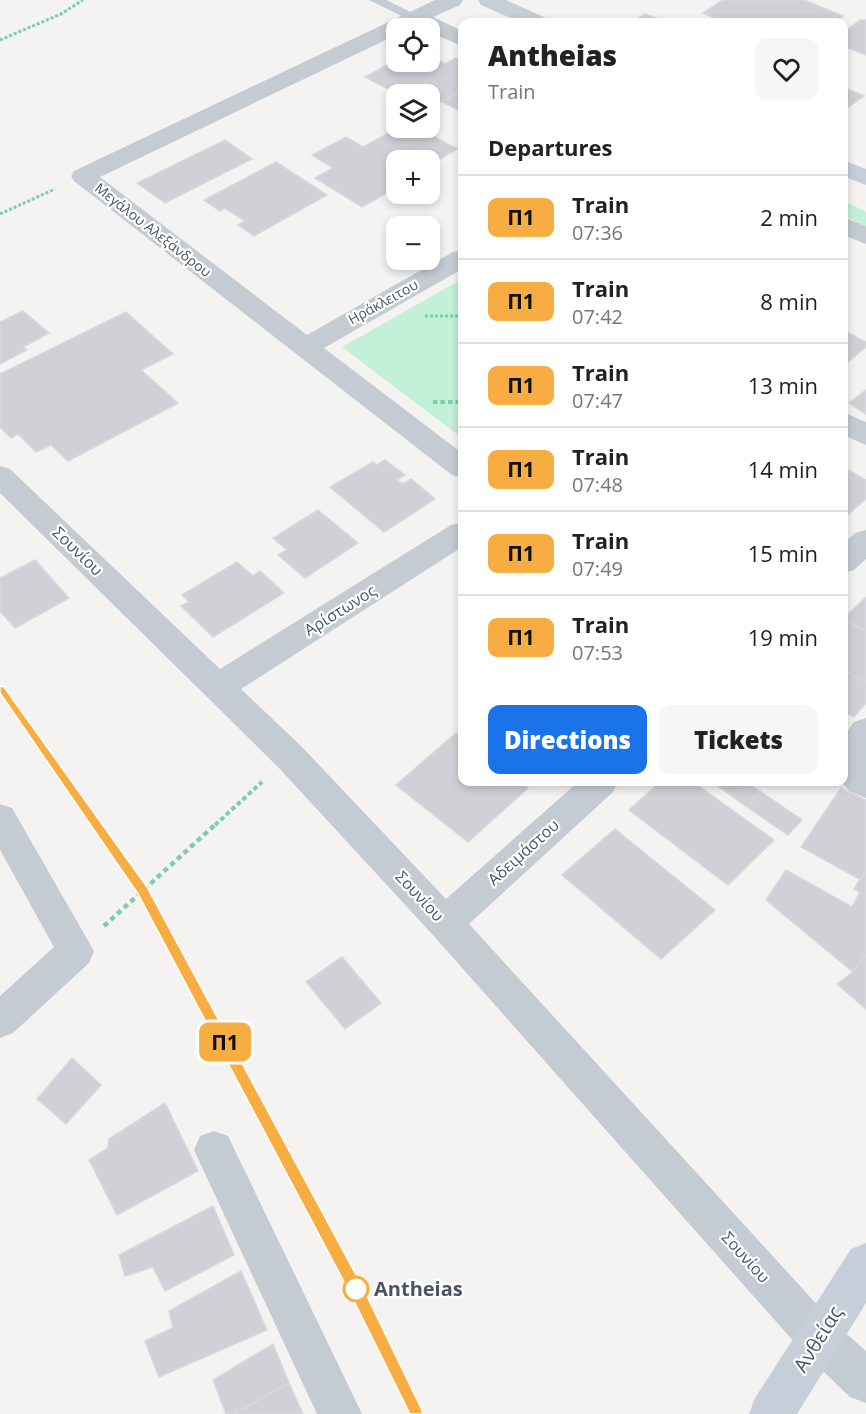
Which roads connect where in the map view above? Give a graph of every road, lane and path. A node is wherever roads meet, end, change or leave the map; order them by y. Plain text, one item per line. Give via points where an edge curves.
1 (83, 0) edge
2 (375, 0) edge
3 (452, 0) edge
4 (489, 0) edge
5 (417, 18) joint
6 (527, 18) edge
7 (440, 29) edge
8 (386, 33) edge
9 (458, 37) edge
10 (0, 40) edge
11 (848, 169) edge
12 (83, 176) junction
13 (866, 178) edge
14 (0, 214) edge
15 (848, 227) edge
16 (866, 236) edge
17 (458, 260) edge
18 (304, 347) junction
19 (848, 425) edge
20 (866, 435) edge
21 (458, 465) edge
22 (0, 476) edge
23 (458, 536) edge
24 (866, 541) edge
25 (848, 557) edge
26 (219, 686) junction
27 (866, 731) edge
28 (290, 757) junction
29 (866, 784) edge
30 (597, 786) edge
31 (0, 818) edge
32 (445, 923) junction
33 (76, 951) junction
34 (0, 1021) edge
35 (214, 1150) dead end
36 (866, 1264) edge
37 (818, 1337) junction
38 (866, 1381) edge
39 (340, 1414) edge
40 (771, 1414) edge

1 - 10 path via 61,14
2 - 5 lane
3 - 5 street, Μεγάλου Αλεξάνδρου
4 - 6 main road
7 - 9 street
8 - 12 street, Μεγάλου Αλεξάνδρου
11 - 13 main road
12 - 14 path
12 - 18 street, Μεγάλου Αλεξάνδρου
15 - 16 street
17 - 18 street, Ηράκλειτου
18 - 21 street, Μεγάλου Αλεξάνδρου
19 - 20 street
22 - 26 street, Σουνίου
23 - 26 street, Αρίστωνος
24 - 25 street
26 - 28 street, Σουνίου
27 - 29 street via 848,764
28 - 32 street, Σουνίου
28 - 33 path
30 - 32 street, Αδειμάστου
31 - 33 street
32 - 37 street, Σουνίου
33 - 34 street
35 - 39 street
36 - 37 main road, Ανθείας
37 - 38 street, Σουνίου
37 - 40 main road, Ανθείας

